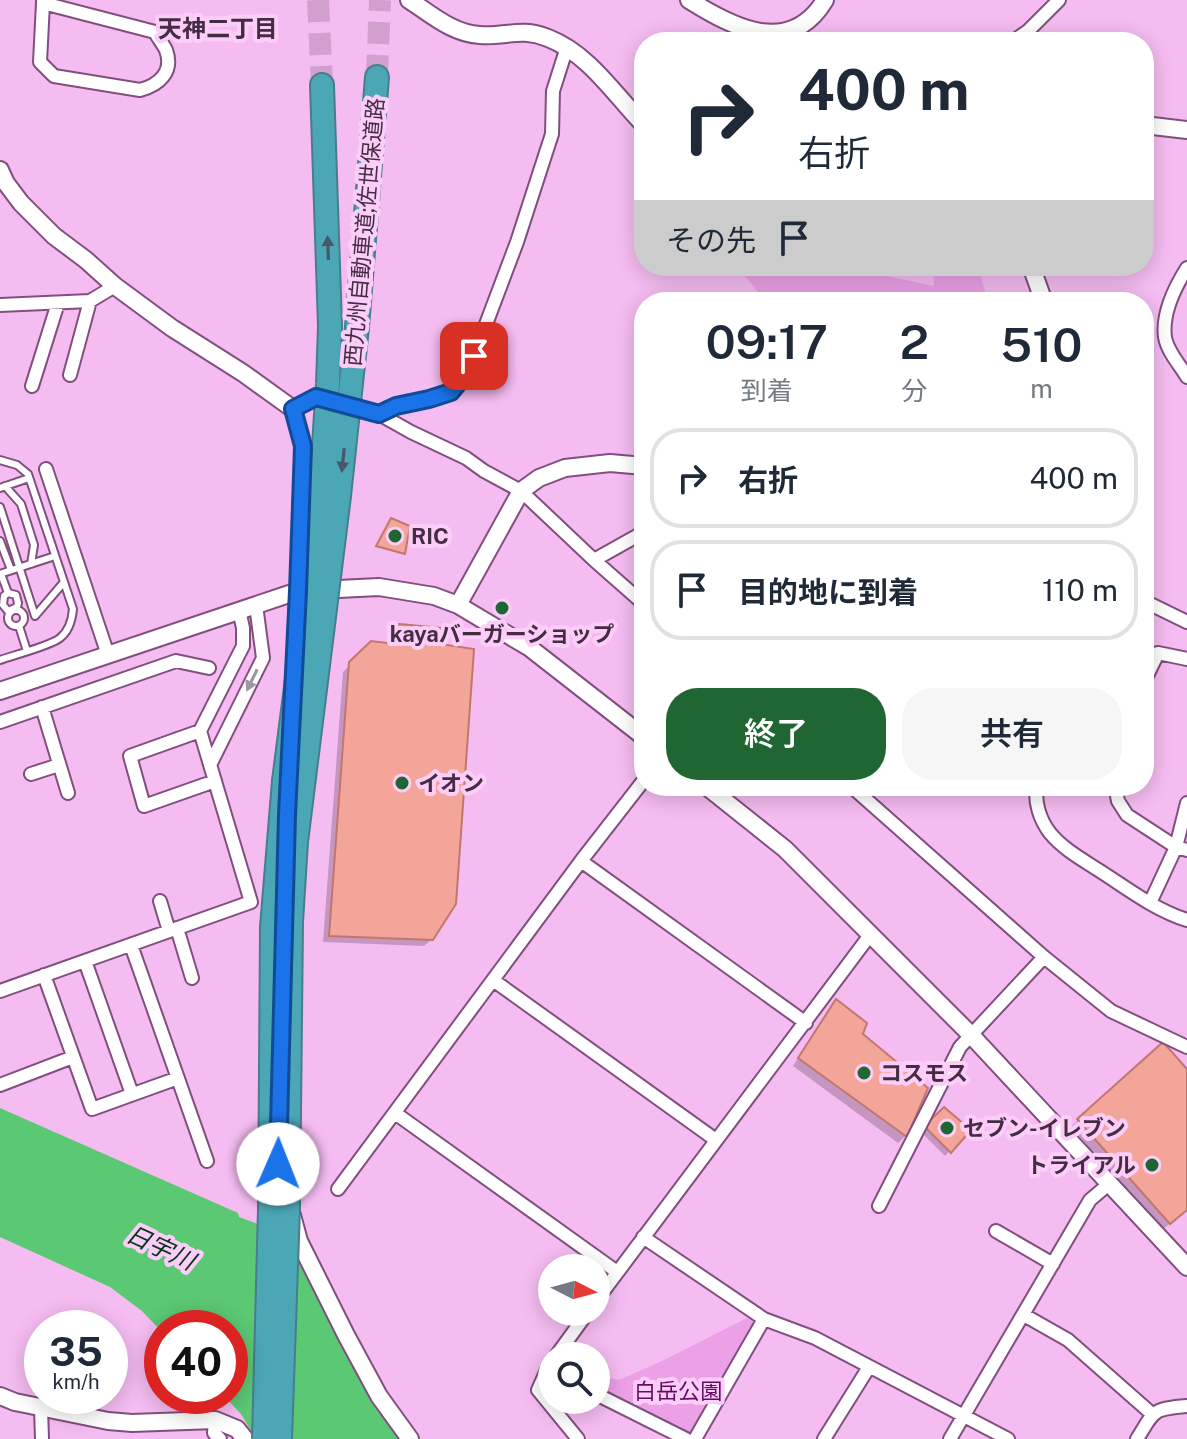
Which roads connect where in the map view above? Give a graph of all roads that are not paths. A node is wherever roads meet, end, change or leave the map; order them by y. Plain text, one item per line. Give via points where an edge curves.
1 (409, 0) edge
2 (689, 0) edge
3 (825, 0) edge
4 (1059, 0) edge
5 (43, 1) edge
6 (762, 32) edge
7 (780, 32) edge
8 (1027, 32) edge
9 (567, 47) junction
10 (377, 77) tunnel mouth
11 (322, 85) tunnel mouth
12 (634, 114) edge
13 (1154, 126) edge
14 (1187, 130) edge
15 (0, 170) edge
16 (1187, 268) edge
17 (115, 286) junction
18 (90, 301) junction
19 (58, 303) junction
20 (0, 305) edge
21 (70, 375) dead end
22 (1187, 377) edge
23 (32, 386) dead end
24 (293, 409) junction
25 (379, 414) junction
26 (0, 460) edge
27 (634, 465) edge
28 (46, 469) joint
29 (28, 476) junction
30 (2, 487) edge
31 (521, 491) junction
32 (0, 507) edge
33 (45, 525) junction
34 (29, 531) junction
35 (634, 538) edge
36 (0, 542) edge
37 (55, 556) junction
38 (594, 560) junction
39 (31, 564) junction
40 (20, 567) junction
41 (11, 570) junction
42 (1, 574) edge
43 (64, 582) junction
44 (298, 591) junction
45 (8, 593) junction
46 (634, 595) edge
47 (2, 605) edge
48 (256, 605) junction
49 (458, 605) junction
50 (1154, 606) edge
51 (13, 610) junction
52 (239, 610) junction
53 (1187, 622) edge
54 (19, 626) junction
55 (0, 648) edge
56 (27, 651) junction
57 (108, 655) junction
58 (2, 659) edge
59 (1187, 659) edge
60 (1154, 661) edge
61 (209, 668) dead end
62 (0, 691) edge
63 (42, 707) junction
64 (0, 722) edge
65 (634, 729) edge
66 (200, 731) junction
67 (59, 765) junction
68 (210, 765) junction
69 (31, 774) dead end
70 (215, 781) junction
71 (68, 793) dead end
72 (634, 793) edge
73 (719, 796) edge
74 (862, 796) edge
75 (1037, 796) edge
76 (1117, 796) edge
77 (1187, 803) edge
78 (1181, 848) edge
79 (581, 861) junction
80 (160, 901) dead end
81 (1150, 903) junction
82 (1187, 920) edge
83 (173, 930) junction
84 (870, 935) junction
85 (131, 945) junction
86 (1044, 957) junction
87 (85, 961) junction
88 (44, 975) junction
89 (192, 978) dead end
90 (493, 980) junction
91 (0, 991) edge
92 (806, 1023) junction
93 (971, 1035) junction
94 (1187, 1047) edge
95 (73, 1057) junction
96 (178, 1078) junction
97 (0, 1085) edge
98 (132, 1094) junction
99 (395, 1113) junction
100 (716, 1140) junction
101 (207, 1161) dead end
102 (278, 1164) junction
103 (1110, 1183) junction
104 (338, 1189) dead end
105 (879, 1206) dead end
106 (996, 1231) dead end
107 (643, 1237) junction
108 (1053, 1264) junction
109 (1187, 1267) edge
110 (617, 1272) junction
111 (610, 1282) edge
112 (1024, 1315) junction
113 (764, 1319) junction
114 (869, 1367) junction
115 (0, 1396) edge
116 (610, 1401) edge
117 (24, 1404) edge
118 (1187, 1406) edge
119 (41, 1414) edge
120 (75, 1414) edge
121 (558, 1414) edge
122 (1152, 1414) junction
123 (964, 1415) junction
124 (215, 1420) junction
125 (42, 1439) edge
126 (220, 1439) edge
127 (245, 1439) edge
128 (264, 1439) edge
129 (281, 1439) edge
130 (410, 1439) edge
131 (578, 1439) edge
132 (686, 1439) edge
133 (695, 1439) edge
134 (824, 1439) edge
135 (950, 1439) edge
136 (1008, 1439) edge
137 (1137, 1439) edge

1 - 9 street via 456,30 481,35 523,32
2 - 6 street via 733,26
3 - 7 street via 804,24
4 - 8 street
5 - 5 street via 40,62 54,76 140,90 164,76 166,52 155,32
9 - 12 street
9 - 25 street via 553,91 552,134 517,242 464,376 451,392
10 -> 129 highway, 西九州自動車道;佐世保道路, bridge via 357,327 296,842
128 -> 11 highway, 西九州自動車道;佐世保道路, bridge via 276,854 321,491 328,384
13 - 14 street
15 - 17 street via 21,203
16 - 22 street via 1167,311 1165,336
17 - 18 street
17 - 24 street
18 - 19 street
18 - 21 street
19 - 20 street
19 - 23 street
24 - 25 street via 316,397
24 - 44 street via 303,446
25 - 31 street
26 - 29 lane via 17,465
27 - 31 street via 565,468
28 - 29 lane
28 - 57 street
29 - 30 lane
29 - 33 lane
30 - 34 lane via 21,504
31 - 38 street
31 - 49 street
32 - 40 lane
33 - 34 lane
33 - 37 lane
34 - 39 lane via 34,545
35 - 38 street
36 - 41 lane
37 - 39 lane
37 - 43 lane
38 - 46 street
39 - 40 lane
40 - 41 lane
40 - 43 lane via 35,616
41 - 42 lane
42 - 45 lane
43 - 56 lane via 73,609 67,630 58,640
44 - 48 street
44 - 49 street via 379,587
44 - 102 street
45 - 47 lane
45 - 51 lane via 18,599
47 - 51 lane
48 - 52 street
48 -> 68 street via 263,658
49 - 65 street via 530,648
50 - 53 street
51 - 54 lane via 23,615
51 - 54 lane via 8,620
52 - 57 street
52 - 66 street via 243,646
54 - 56 lane
55 - 58 lane
56 - 58 lane
57 - 62 street
59 - 60 street via 1158,653
61 - 63 street via 176,661
63 - 64 street
63 - 67 street
66 - 68 street
66 - 70 street via 130,756 144,806
67 - 69 street
67 - 71 street
68 - 70 street
70 - 83 street via 251,902
72 - 79 street
73 - 84 street via 785,849
74 - 86 street
75 - 81 street via 1050,833 1067,850
76 - 78 street via 1127,815
77 - 78 street
78 - 81 street
79 - 90 street
79 - 92 street
80 - 83 street
81 - 82 street
83 - 85 street
83 - 89 street
84 - 92 street
84 - 93 street
85 - 87 street
85 - 96 street
86 - 93 street
86 - 94 street via 1111,1011
87 - 88 street
87 - 98 street
88 - 91 street
88 - 95 street
90 - 99 street
90 - 100 street
92 - 100 street
93 - 103 street
93 - 105 street via 960,1047
95 - 97 street
95 - 98 street via 92,1109
96 - 98 street
96 - 101 street
99 - 104 street
99 - 110 street
100 - 107 street
102 - 129 street, bridge
102 - 130 street via 299,1241 379,1396
103 - 108 street via 1090,1200
103 - 109 street
106 - 108 street
107 - 110 street
107 - 113 street
108 - 112 street
110 - 111 street
112 - 122 street via 1068,1340
112 - 123 street
113 - 114 street
113 - 133 street
114 - 123 street
114 - 134 street
115 - 117 street
116 - 132 street
118 - 122 street via 1160,1408
119 - 125 street
120 - 124 street via 120,1422
121 - 131 street
122 - 137 street
123 - 135 street
123 - 136 street
124 - 126 street via 214,1433
124 - 127 street via 237,1429

